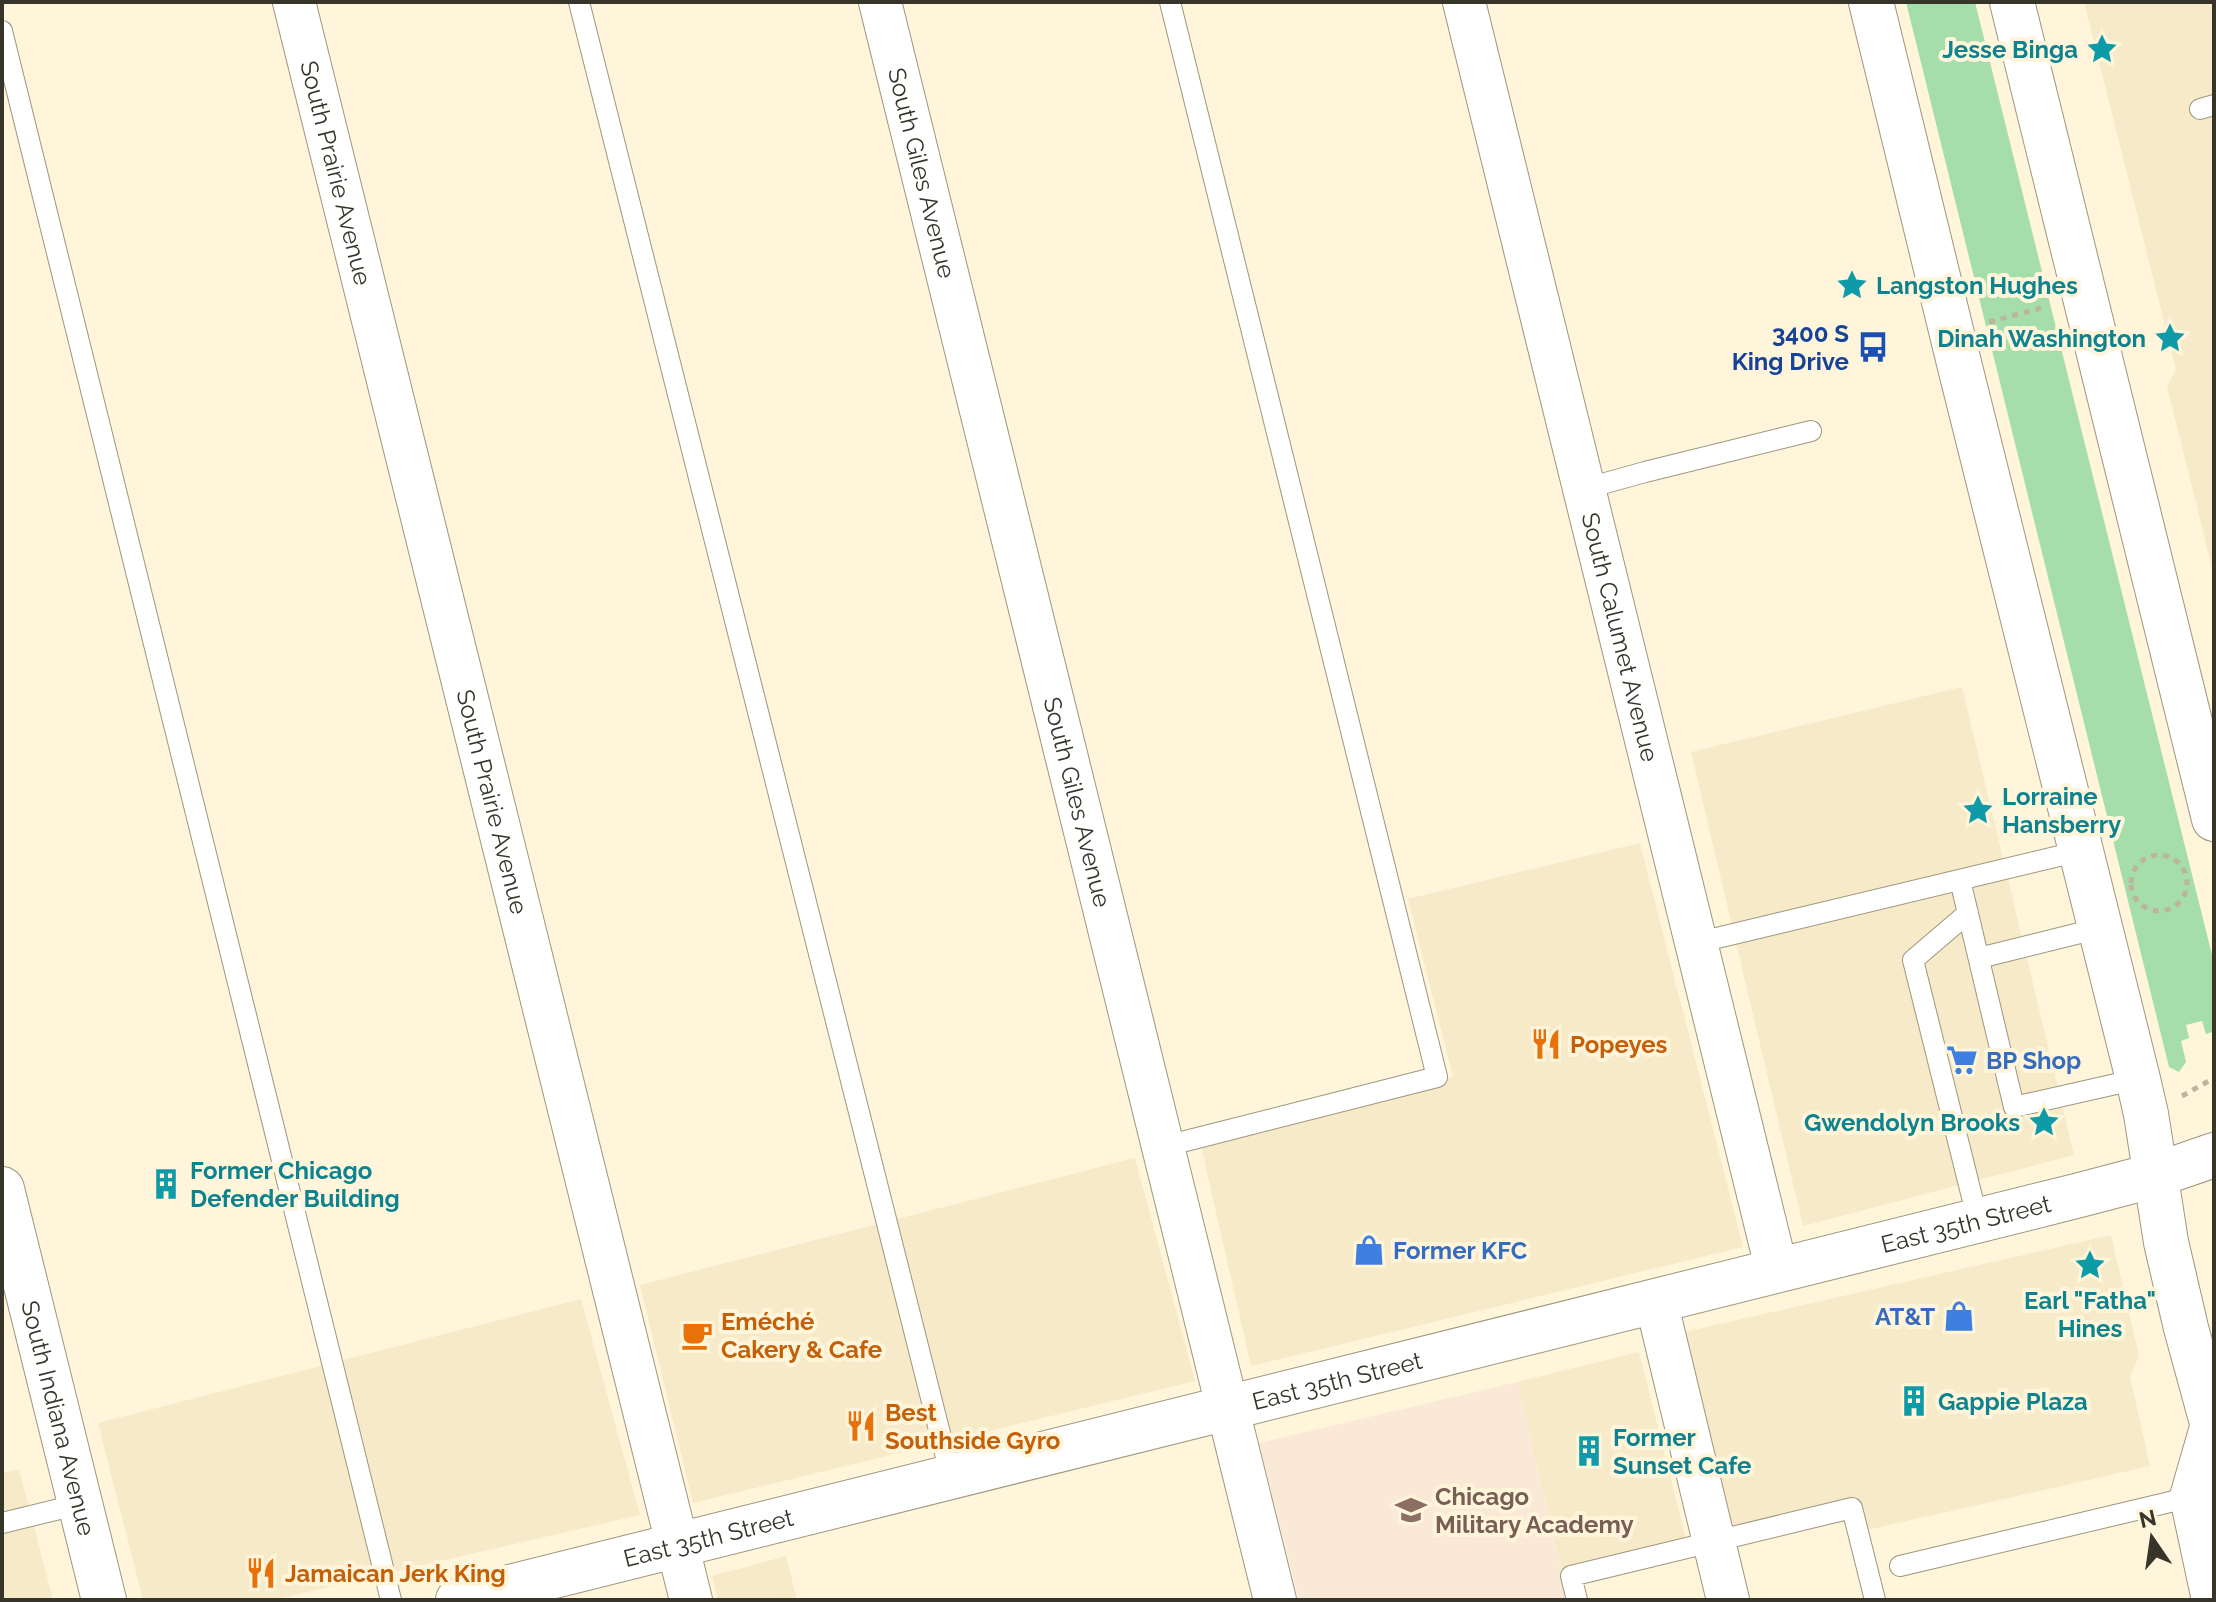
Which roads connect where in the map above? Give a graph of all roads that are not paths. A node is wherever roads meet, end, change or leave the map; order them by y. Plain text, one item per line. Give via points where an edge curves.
1 (294, 2) edge
2 (579, 2) edge
3 (880, 2) edge
4 (1170, 2) edge
5 (1464, 2) edge
6 (1871, 2) edge
7 (2012, 2) edge
8 (2, 31) edge
9 (1811, 431) dead end
10 (1584, 489) junction
11 (2214, 819) edge
12 (2080, 851) junction
13 (1960, 880) junction
14 (1968, 913) junction
15 (2100, 928) junction
16 (1696, 943) junction
17 (1979, 958) junction
18 (2138, 1079) junction
19 (1162, 1147) junction
20 (2214, 1155) edge
21 (2156, 1175) junction
22 (2, 1189) edge
23 (1978, 1221) junction
24 (1777, 1271) junction
25 (1656, 1301) junction
26 (1227, 1408) junction
27 (2213, 1427) edge
28 (951, 1477) junction
29 (2191, 1497) junction
30 (80, 1504) junction
31 (2, 1523) edge
32 (1714, 1541) junction
33 (677, 1545) junction
34 (1900, 1566) dead end
35 (104, 1600) edge
36 (391, 1600) edge
37 (458, 1600) edge
38 (691, 1600) edge
39 (1275, 1600) edge
40 (1577, 1600) edge
41 (1728, 1600) edge
42 (1875, 1600) edge
43 (2213, 1600) edge

1 - 33 street, South Prairie Avenue
2 - 28 lane
3 - 19 street, South Giles Avenue
4 - 19 lane via 1437,1077
5 - 10 street, South Calumet Avenue
6 - 12 main road
7 - 11 main road
8 - 36 lane
9 - 10 lane
10 - 16 street, South Calumet Avenue
12 - 13 lane
12 - 15 main road
13 - 14 lane
13 - 16 lane
14 - 17 lane
14 - 23 lane via 1913,960
15 - 17 lane
15 - 18 main road
16 - 24 street, South Calumet Avenue
17 - 18 lane via 2014,1107
18 - 21 main road
19 - 26 street, South Giles Avenue
20 - 21 main road, East 35th Street
21 - 23 main road, East 35th Street
21 - 27 main road via 2166,1242
22 - 30 main road, South Indiana Avenue
23 - 24 main road, East 35th Street
24 - 25 main road, East 35th Street
25 - 26 main road, East 35th Street
25 - 32 street
26 - 28 main road, East 35th Street
26 - 39 street, South Giles Avenue
27 - 29 street
28 - 33 main road, East 35th Street
29 - 34 lane
29 - 43 street
30 - 31 lane
30 - 35 main road, South Indiana Avenue
32 - 40 lane via 1571,1576
32 - 41 street
32 - 42 lane via 1852,1508
33 - 37 main road, East 35th Street
33 - 38 street, South Prairie Avenue

